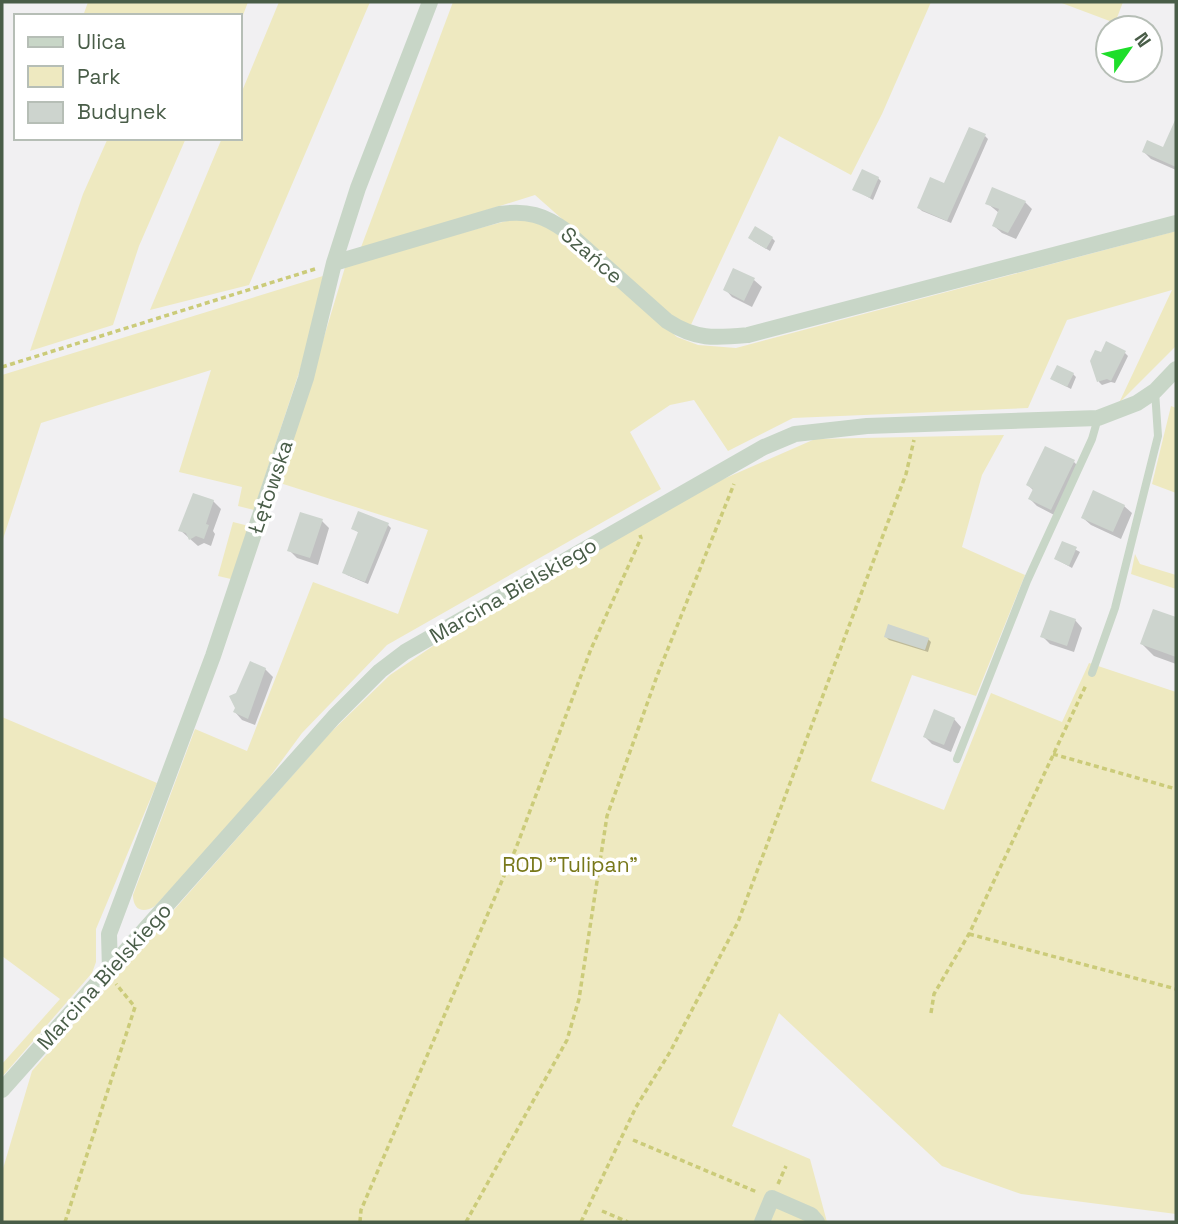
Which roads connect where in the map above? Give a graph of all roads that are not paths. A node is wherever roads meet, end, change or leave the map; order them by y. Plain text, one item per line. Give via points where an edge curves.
1 (430, 2) edge
2 (1176, 223) edge
3 (334, 263) junction
4 (1176, 369) edge
5 (1155, 391) junction
6 (1098, 418) junction
7 (1092, 673) road end
8 (957, 759) dead end
9 (110, 970) junction
10 (2, 1090) edge
11 (762, 1222) edge
12 (817, 1222) edge

1 - 3 street, Łętowska
2 - 3 street, Szańce via 756,333 714,338 681,331 566,231 535,214 500,214
3 - 9 street, Łętowska via 306,378 214,656 109,934
4 - 5 street, Marcina Bielskiego
5 - 6 street, Marcina Bielskiego
5 - 7 lane via 1158,436 1115,608
6 - 8 lane
6 - 9 street, Marcina Bielskiego via 867,426 795,434 764,447 434,635 380,671 334,716
9 - 10 street, Marcina Bielskiego
11 - 12 street via 772,1198

